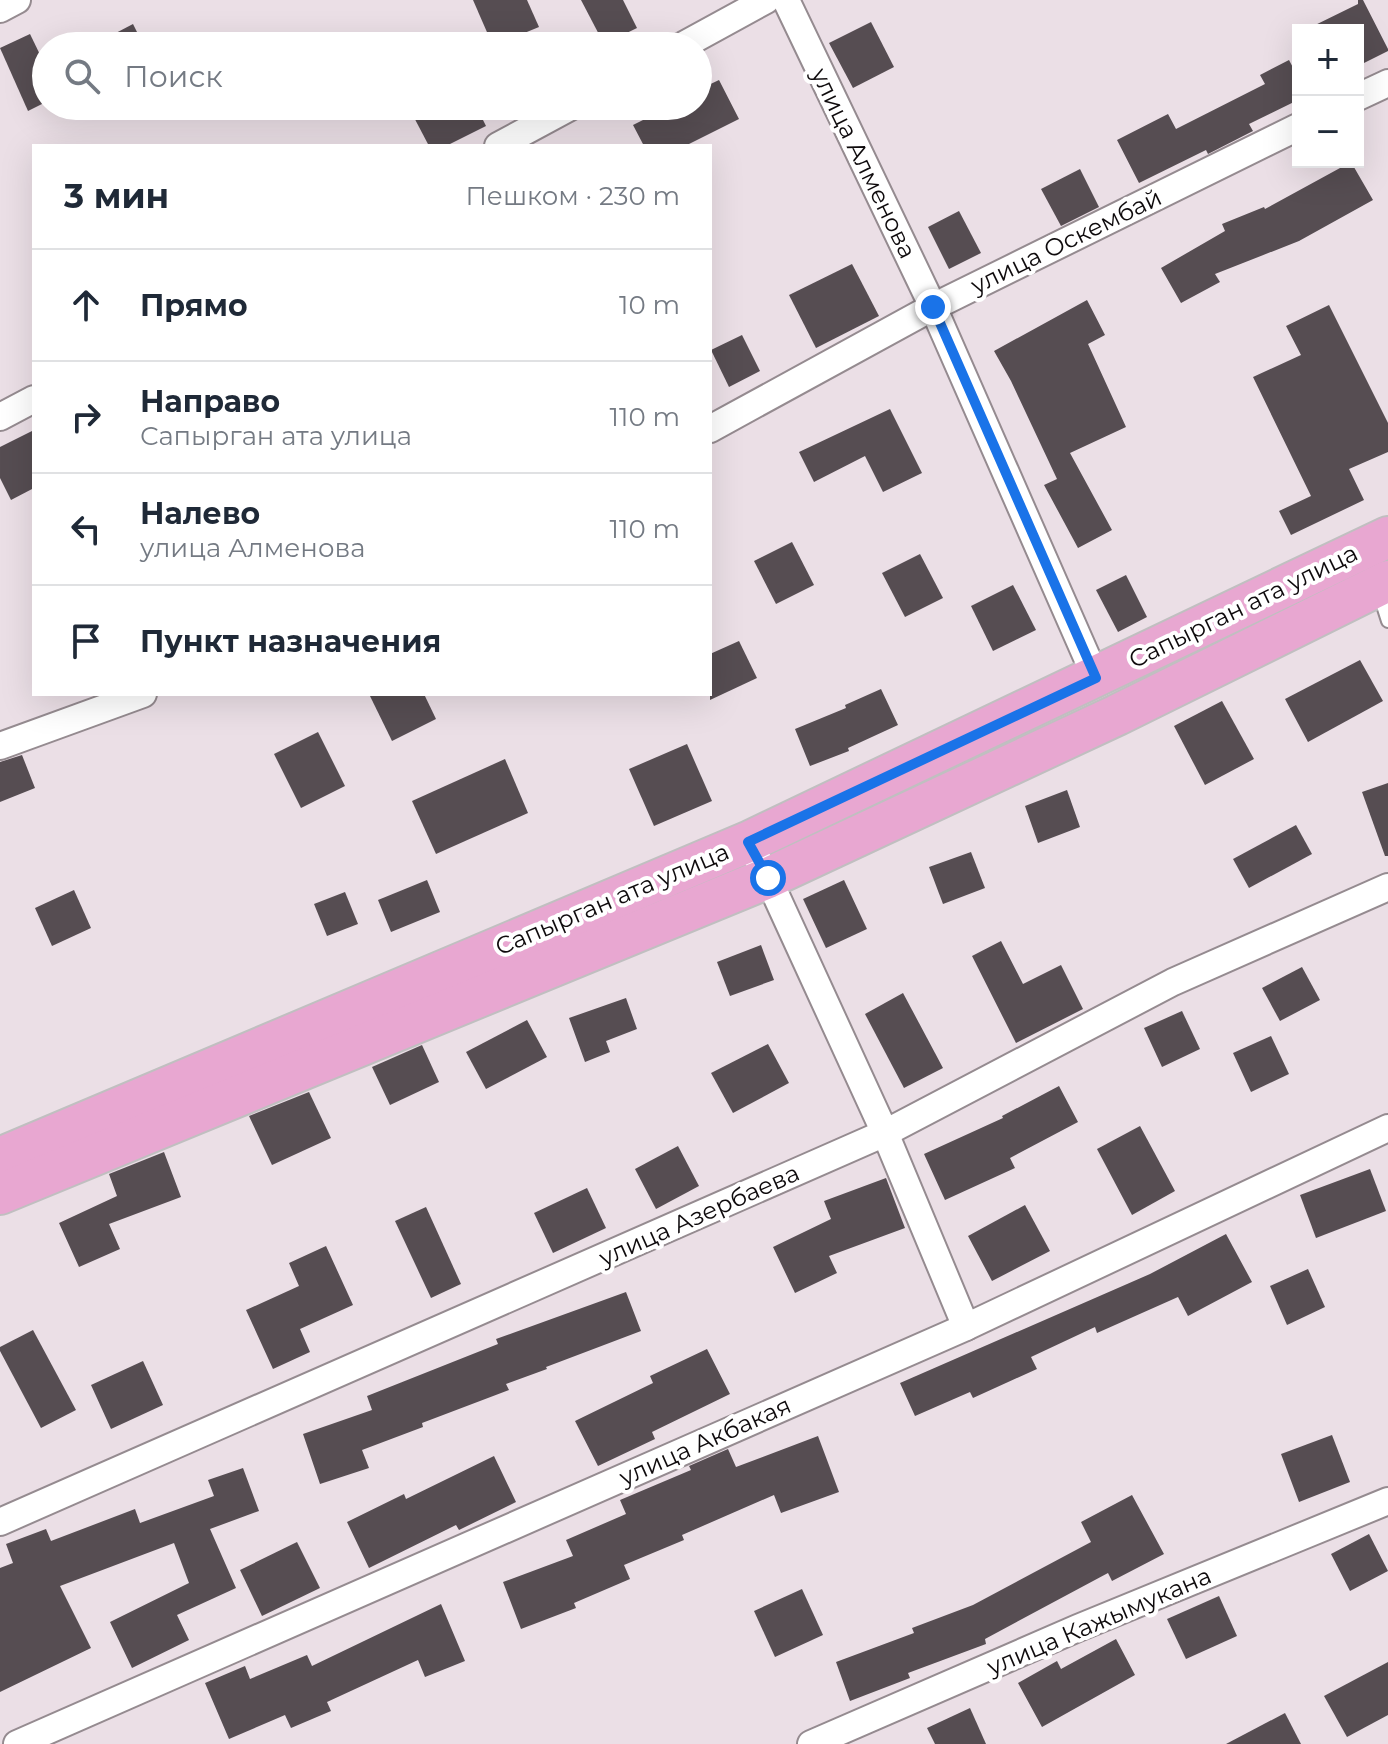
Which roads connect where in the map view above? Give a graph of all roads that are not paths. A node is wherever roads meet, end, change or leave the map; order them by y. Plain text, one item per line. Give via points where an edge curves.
1 (17, 0) edge
2 (766, 0) edge
3 (786, 0) edge
4 (0, 9) edge
5 (708, 32) edge
6 (1388, 83) edge
7 (1360, 96) edge
8 (546, 120) edge
9 (1292, 130) edge
10 (502, 144) edge
11 (933, 307) junction
12 (32, 400) edge
13 (0, 417) edge
14 (712, 428) edge
15 (1388, 537) edge
16 (1384, 596) edge
17 (1096, 678) junction
18 (138, 696) edge
19 (0, 746) edge
20 (748, 842) junction
21 (768, 878) junction
22 (1388, 887) edge
23 (1388, 1128) edge
24 (885, 1133) junction
25 (0, 1158) edge
26 (0, 1194) edge
27 (966, 1327) junction
28 (1388, 1501) edge
29 (0, 1522) edge
30 (17, 1744) edge
31 (811, 1744) edge

1 - 4 street
2 - 5 street
3 - 11 street, улица Алменова
6 - 7 street
8 - 10 street
9 - 11 street, улица Оскембай
11 - 14 street, улица Оскембай
11 - 17 street, улица Алменова
12 - 13 street
15 - 17 main road, Сапырган ата улица
16 - 21 main road, Сапырган ата улица
17 - 20 main road, Сапырган ата улица
18 - 19 street
20 - 21 street
20 - 25 main road, Сапырган ата улица
21 - 24 street
21 - 26 main road, Сапырган ата улица
22 - 24 street, улица Азербаева via 1173,982
23 - 27 street, улица Акбакая
24 - 27 street
24 - 29 street, улица Азербаева
27 - 30 street, улица Акбакая
28 - 31 street, улица Кажымукана

